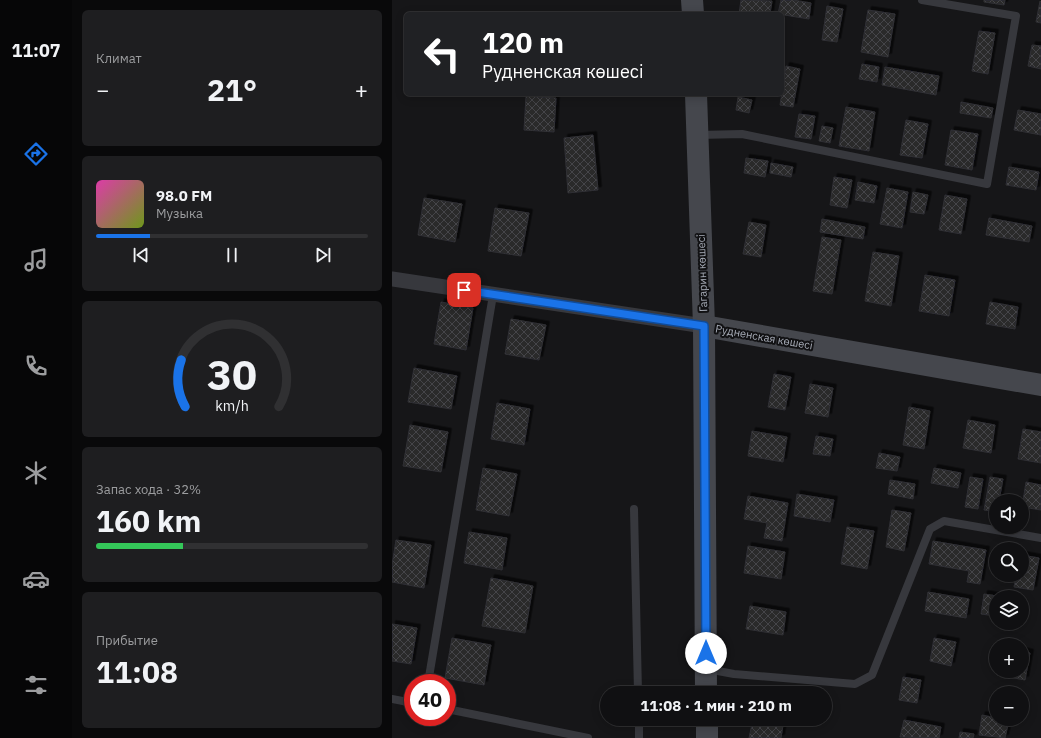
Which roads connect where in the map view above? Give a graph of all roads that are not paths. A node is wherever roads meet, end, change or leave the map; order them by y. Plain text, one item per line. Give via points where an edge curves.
1 (692, 0) edge
2 (922, 0) edge
3 (693, 12) edge
4 (696, 96) edge
5 (697, 135) junction
6 (392, 279) edge
7 (493, 295) junction
8 (704, 326) junction
9 (1041, 385) edge
10 (634, 509) dead end
11 (1041, 538) edge
12 (706, 669) junction
13 (430, 674) edge
14 (638, 686) edge
15 (706, 686) edge
16 (392, 699) edge
17 (404, 701) edge
18 (456, 712) edge
19 (639, 726) edge
20 (707, 726) edge
21 (588, 738) edge
22 (639, 738) edge
23 (707, 738) edge

1 - 3 street
2 - 5 lane via 1016,16 987,184 742,134
4 - 5 street, Гагарин көшесі
5 - 8 street, Гагарин көшесі
6 - 7 street, Рудненская көшесі
7 - 8 street, Рудненская көшесі
7 - 13 lane
8 - 9 street, Рудненская көшесі
8 - 12 street, Гагарин көшесі
10 - 14 lane
11 - 12 lane via 944,521 930,529 872,675 856,684 734,674
12 - 15 street, Гагарин көшесі
16 - 17 lane
18 - 21 lane
19 - 22 lane
20 - 23 street

